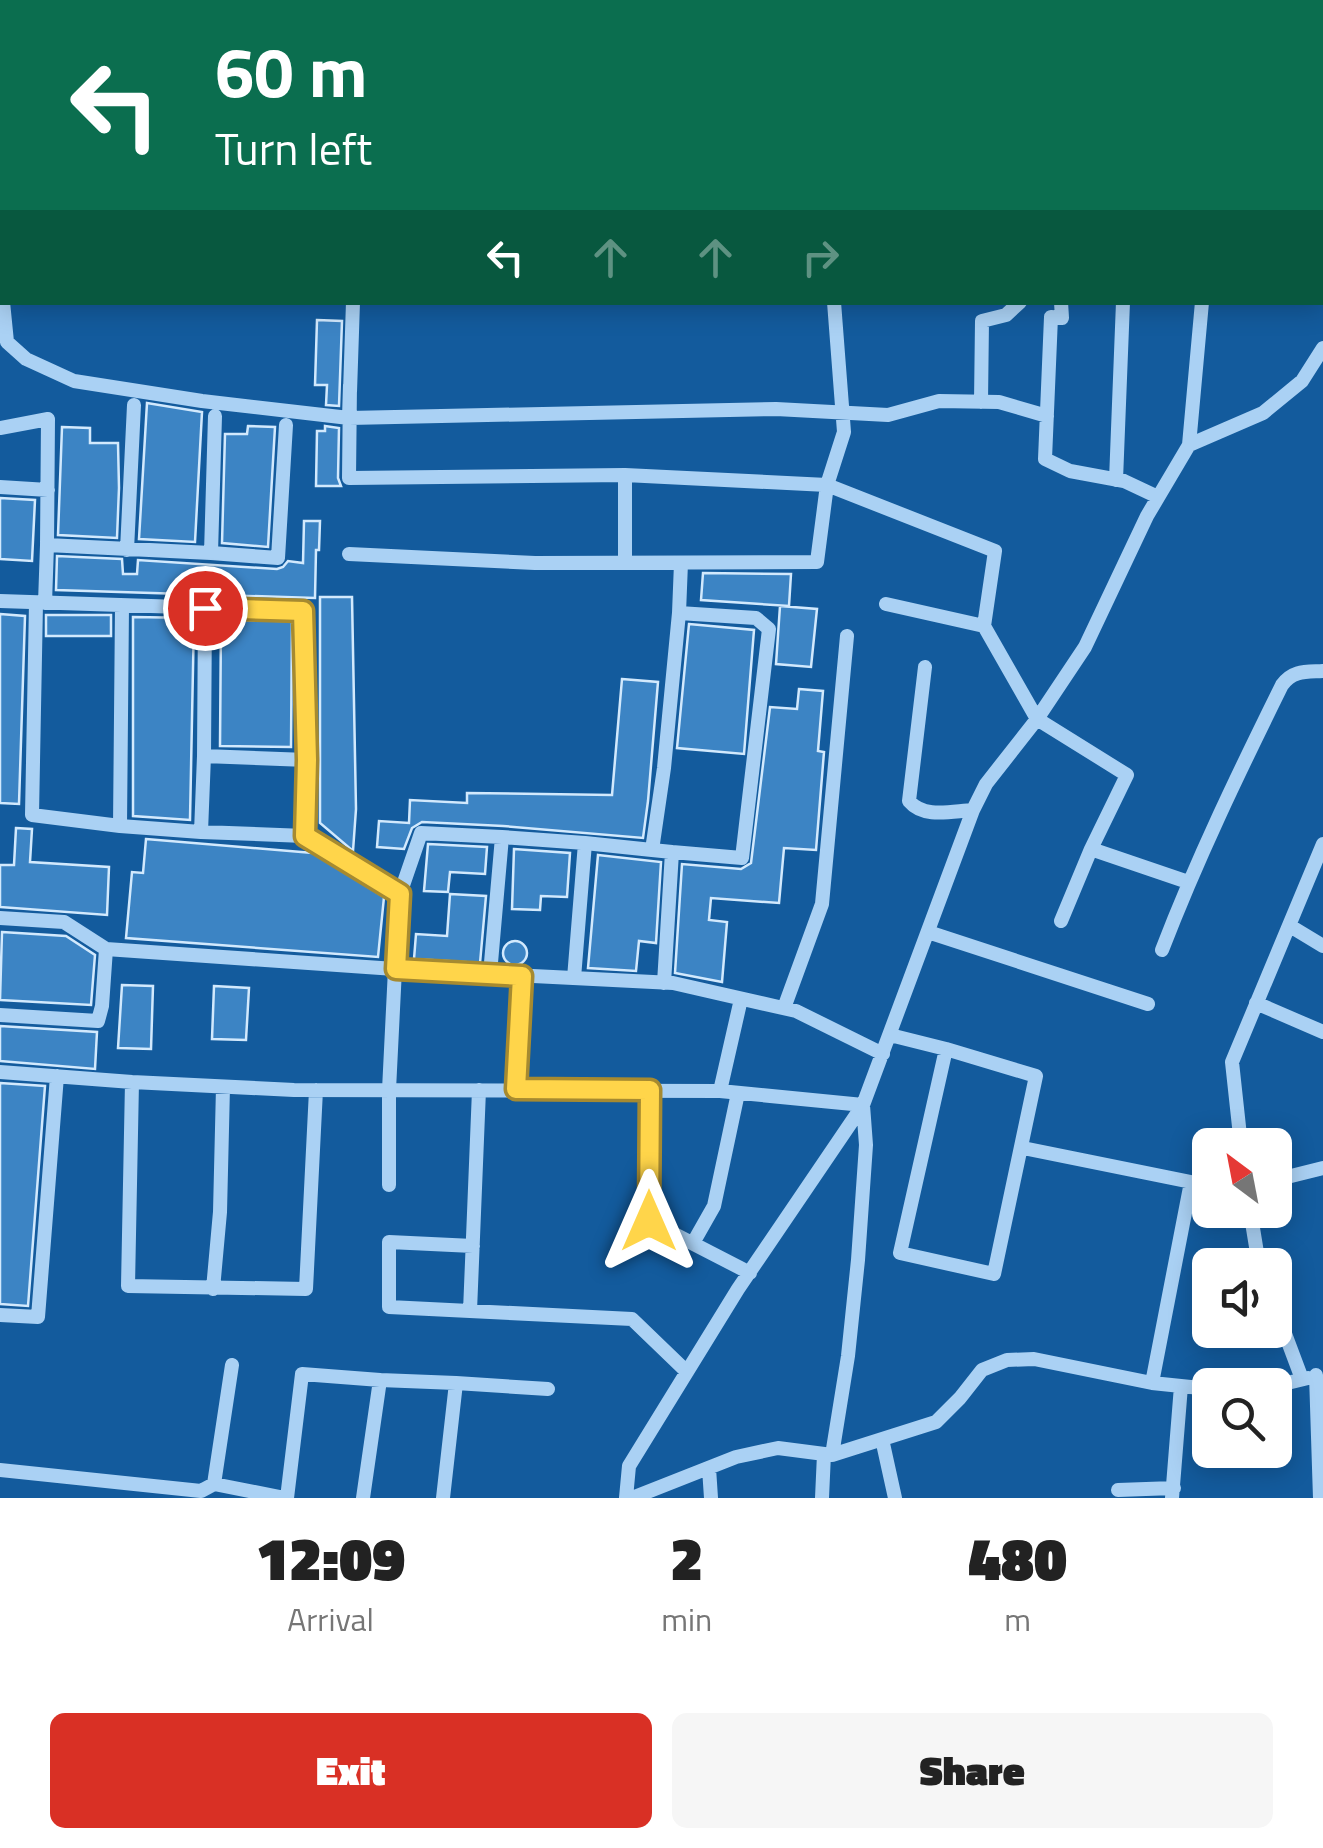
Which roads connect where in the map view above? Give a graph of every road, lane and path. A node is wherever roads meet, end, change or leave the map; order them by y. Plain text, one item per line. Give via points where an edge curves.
1 (3, 305) edge
2 (354, 305) edge
3 (834, 305) edge
4 (1017, 305) edge
5 (1061, 305) edge
6 (1123, 305) edge
7 (1202, 305) edge
8 (4, 340) edge
9 (1323, 348) edge
10 (981, 402) junction
11 (134, 404) dead end
12 (842, 412) junction
13 (215, 416) dead end
14 (1046, 416) junction
15 (350, 418) junction
16 (286, 425) dead end
17 (0, 428) edge
18 (1189, 446) junction
19 (625, 475) junction
20 (1116, 480) junction
21 (827, 485) junction
22 (0, 487) edge
23 (48, 490) junction
24 (1158, 497) junction
25 (47, 545) junction
26 (127, 550) junction
27 (211, 554) junction
28 (348, 554) dead end
29 (625, 563) junction
30 (681, 563) junction
31 (0, 600) edge
32 (40, 603) junction
33 (886, 604) dead end
34 (122, 606) junction
35 (205, 608) junction
36 (680, 613) junction
37 (984, 626) junction
38 (846, 636) dead end
39 (925, 668) dead end
40 (1323, 671) edge
41 (1037, 719) junction
42 (204, 756) junction
43 (307, 760) junction
44 (973, 810) junction
45 (120, 826) junction
46 (202, 832) junction
47 (305, 836) junction
48 (502, 836) junction
49 (585, 844) junction
50 (1323, 844) edge
51 (1091, 849) junction
52 (652, 850) junction
53 (672, 852) junction
54 (1188, 882) junction
55 (400, 894) junction
56 (0, 918) edge
57 (1062, 921) dead end
58 (1290, 926) junction
59 (928, 932) junction
60 (1323, 946) edge
61 (106, 948) junction
62 (1162, 950) dead end
63 (396, 969) junction
64 (490, 974) junction
65 (522, 976) junction
66 (574, 978) junction
67 (664, 982) junction
68 (742, 999) junction
69 (1256, 1003) junction
70 (1148, 1004) dead end
71 (784, 1008) junction
72 (0, 1015) edge
73 (1323, 1032) edge
74 (890, 1035) junction
75 (946, 1049) junction
76 (883, 1054) junction
77 (0, 1072) edge
78 (57, 1076) junction
79 (132, 1082) junction
80 (223, 1086) junction
81 (516, 1089) junction
82 (316, 1090) junction
83 (389, 1090) junction
84 (479, 1090) junction
85 (650, 1090) junction
86 (720, 1091) junction
87 (738, 1093) junction
88 (863, 1104) junction
89 (1240, 1128) edge
90 (1023, 1148) junction
91 (1323, 1168) edge
92 (1292, 1176) edge
93 (389, 1186) dead end
94 (693, 1243) junction
95 (473, 1246) junction
96 (750, 1273) junction
97 (213, 1289) junction
98 (470, 1311) junction
99 (0, 1315) edge
100 (1292, 1338) edge
101 (232, 1365) dead end
102 (687, 1372) junction
103 (1314, 1376) edge
104 (380, 1380) junction
105 (456, 1382) junction
106 (1152, 1383) junction
107 (1180, 1386) junction
108 (1192, 1387) edge
109 (548, 1389) dead end
110 (882, 1439) junction
111 (828, 1455) junction
112 (708, 1468) junction
113 (0, 1470) edge
114 (214, 1484) junction
115 (1118, 1490) dead end
116 (1173, 1493) edge
117 (286, 1498) edge
118 (364, 1498) edge
119 (444, 1498) edge
120 (629, 1498) edge
121 (711, 1498) edge
122 (822, 1498) edge
123 (895, 1498) edge
124 (1320, 1498) edge

1 - 8 street
2 - 15 street
3 - 12 street
4 - 10 street via 982,322
5 - 14 street via 1062,318 1051,317
6 - 20 street
7 - 18 street
8 - 15 street via 26,360 74,381
9 - 18 street via 1302,381 1264,413
10 - 12 street via 939,401 888,414
10 - 14 street
11 - 26 street
12 - 15 street
12 - 21 street via 844,432
13 - 27 street
14 - 20 street via 1045,459
15 - 19 street via 349,478
16 - 27 street via 278,558
17 - 23 street via 48,419
18 - 24 street
19 - 21 street
19 - 29 street
20 - 24 street
21 - 30 street via 818,562
21 - 37 street via 996,550
22 - 23 street
23 - 25 street
24 - 41 street via 1085,648
25 - 26 street
25 - 32 street
26 - 27 street
28 - 29 street
29 - 30 street
30 - 36 street
31 - 32 street
32 - 34 street
32 - 45 street via 32,815
33 - 37 street
34 - 35 street
34 - 45 street
35 - 42 street
35 - 43 street via 303,611
36 - 52 street
36 - 53 street via 756,618 769,629 742,858
37 - 41 street
38 - 71 street via 822,904
39 - 44 street via 910,801 928,813
40 - 54 street via 1289,676 1282,685
41 - 44 street
41 - 51 street via 1127,775
42 - 43 street
42 - 46 street
43 - 47 street
44 - 59 street
45 - 46 street
46 - 47 street
47 - 55 street
48 - 49 street
48 - 55 street via 421,833
48 - 64 street
49 - 52 street
49 - 66 street
50 - 58 street
51 - 54 street
51 - 57 street
52 - 53 street
53 - 67 street
54 - 62 street
55 - 63 street
56 - 61 street via 64,922
58 - 60 street
58 - 69 street
59 - 70 street
59 - 74 street
61 - 63 street
61 - 72 street via 98,1021
63 - 64 street
63 - 83 street
64 - 65 street
65 - 66 street
65 - 81 street
66 - 67 street
67 - 68 street
68 - 71 street
68 - 86 street
69 - 73 street
69 - 89 street via 1232,1062
71 - 76 street
74 - 75 street
74 - 76 street
75 - 90 street via 1036,1076
75 - 90 street via 900,1252 994,1274
76 - 88 street
77 - 78 street
78 - 79 street
78 - 99 street via 38,1316
79 - 80 street
79 - 97 street via 128,1286
80 - 82 street
80 - 97 street
81 - 84 street
81 - 85 street
82 - 83 street
82 - 97 street via 306,1290
83 - 84 street
83 - 93 street
84 - 95 street
85 - 86 street
85 - 94 street via 649,1221
86 - 87 street
87 - 88 street
87 - 94 street via 714,1206
88 - 96 street
88 - 111 street via 858,1260
90 - 106 street via 1190,1182
91 - 92 street
94 - 96 street
95 - 98 street
95 - 98 street via 389,1242 389,1307
96 - 102 street
98 - 102 street via 632,1320
100 - 103 street
101 - 114 street
102 - 120 street via 630,1466
103 - 124 street
104 - 105 street
104 - 117 street via 302,1374
104 - 118 street
105 - 109 street
105 - 119 street
106 - 107 street
106 - 110 street via 1034,1359 1007,1360 982,1370 936,1422
107 - 108 street
107 - 116 street
110 - 111 street
110 - 123 street
111 - 112 street via 778,1448
111 - 122 street
112 - 120 street
112 - 121 street
113 - 114 street via 201,1491
114 - 117 street
115 - 116 street

